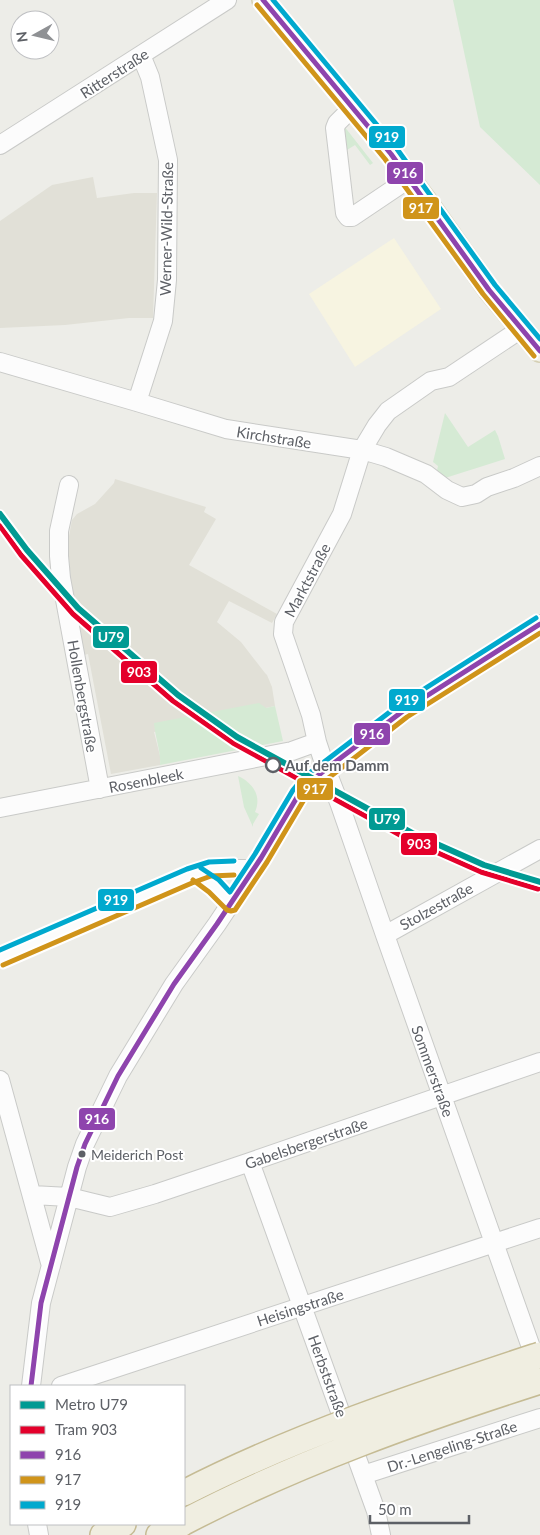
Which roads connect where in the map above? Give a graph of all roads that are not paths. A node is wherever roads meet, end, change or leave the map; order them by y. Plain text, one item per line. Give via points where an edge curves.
1 (227, 0) edge
2 (264, 0) edge
3 (141, 55) junction
4 (352, 108) junction
5 (0, 145) edge
6 (410, 178) junction
7 (521, 329) junction
8 (539, 350) edge
9 (0, 362) edge
10 (137, 402) junction
11 (362, 450) junction
12 (540, 466) edge
13 (69, 485) dead end
14 (540, 624) edge
15 (317, 742) junction
16 (292, 751) junction
17 (326, 770) junction
18 (100, 789) junction
19 (0, 808) edge
20 (540, 849) edge
21 (254, 869) junction
22 (197, 874) junction
23 (231, 904) junction
24 (385, 935) junction
25 (0, 958) edge
26 (540, 1062) edge
27 (0, 1080) edge
28 (442, 1097) junction
29 (250, 1162) junction
30 (32, 1195) junction
31 (69, 1197) junction
32 (540, 1228) edge
33 (495, 1243) junction
34 (51, 1266) junction
35 (302, 1306) junction
36 (540, 1355) edge
37 (540, 1372) edge
38 (540, 1381) edge
39 (31, 1385) edge
40 (64, 1385) edge
41 (540, 1418) edge
42 (363, 1475) junction
43 (185, 1492) edge
44 (185, 1521) edge
45 (121, 1525) edge
46 (178, 1525) edge
47 (103, 1535) edge
48 (159, 1535) edge
49 (381, 1535) edge

1 - 3 street, Ritterstraße
2 - 4 main road
3 - 5 street, Ritterstraße
3 - 10 street, Werner-Wild-Straße via 150,77 168,160 167,270 163,321
4 - 6 main road
4 - 6 street via 335,128 345,214 352,217
6 - 7 main road via 489,290
7 - 8 main road
7 - 11 street, Marktstraße via 449,377 431,381 388,411
9 - 10 street, Kirchstraße
10 - 11 street, Kirchstraße via 226,430
11 - 12 street, Kirchstraße via 426,474 462,498
11 - 15 street, Marktstraße via 342,514 282,628
13 - 18 street, Hollenbergstraße via 59,531 61,578
14 - 17 street via 403,711
15 - 16 street, Rosenbleek
15 - 17 street, Marktstraße
16 - 17 street via 303,754
16 - 18 street, Rosenbleek
17 - 21 street via 299,794
17 - 24 street, Sommerstraße
18 - 19 street, Rosenbleek
20 - 24 street, Stolzestraße
21 - 22 street via 210,869
21 - 23 street
22 - 23 street
22 - 25 street
23 - 31 street via 174,984 118,1076 85,1144
24 - 28 street, Sommerstraße
26 - 28 street, Gabelsbergerstraße
27 - 30 street
28 - 29 street, Gabelsbergerstraße
28 - 33 street, Sommerstraße
29 - 31 street, Gabelsbergerstraße via 110,1206
29 - 35 street, Herbststraße
30 - 31 street, Gabelsbergerstraße
30 - 34 street
31 - 34 street
32 - 33 street, Heisingstraße
33 - 35 street, Heisingstraße
33 - 37 street, Sommerstraße
34 - 39 street via 42,1303
35 - 40 street, Heisingstraße
35 - 42 street, Herbststraße
36 - 43 highway, bridge via 370,1413
38 - 44 highway, bridge via 308,1464
41 - 42 street, Dr.-Lengeling-Straße
42 - 49 street, Herbststraße
45 - 47 highway
46 - 48 highway

